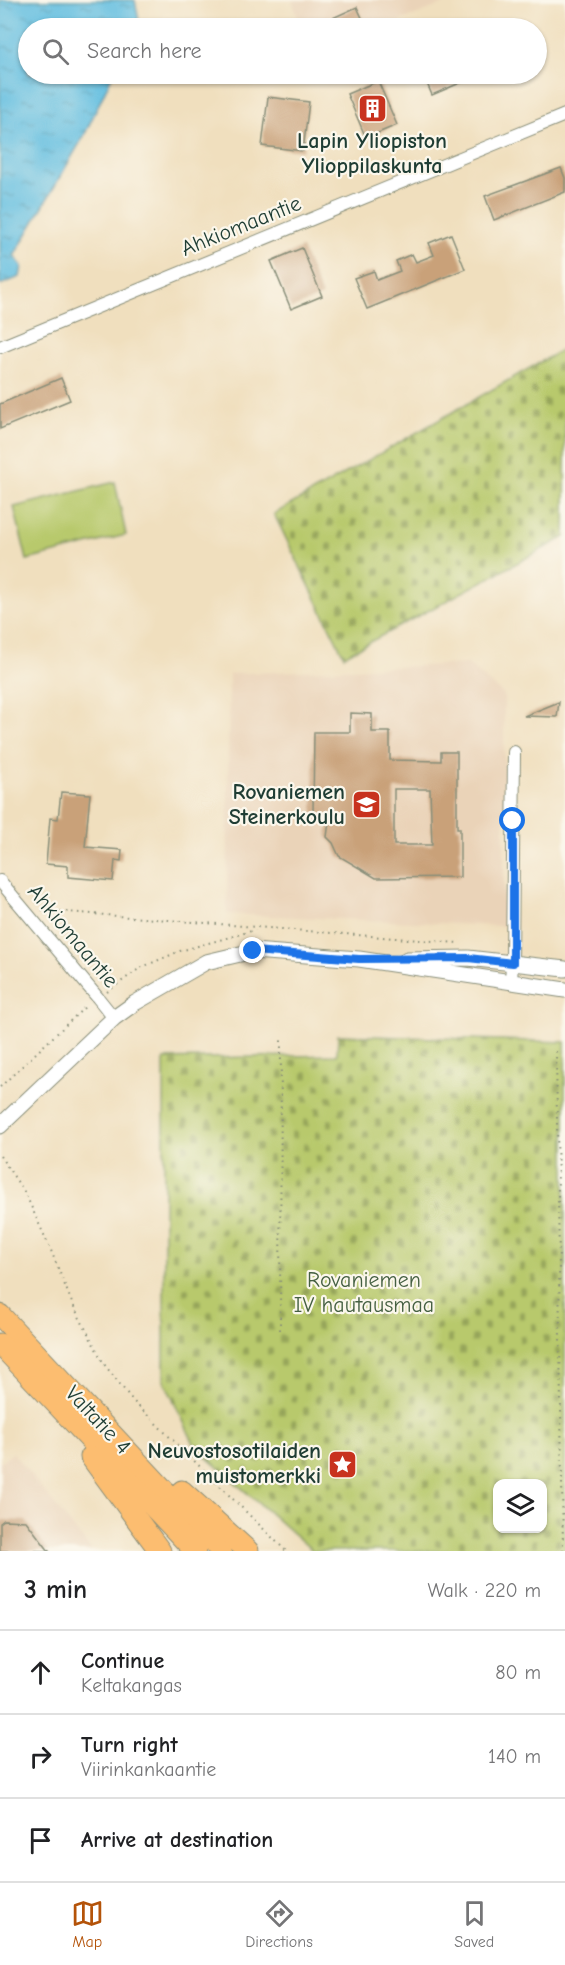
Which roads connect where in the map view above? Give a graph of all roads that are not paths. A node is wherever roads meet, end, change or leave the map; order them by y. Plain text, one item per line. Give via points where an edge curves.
1 (565, 115) edge
2 (0, 348) edge
3 (514, 752) dead end
4 (0, 881) edge
5 (359, 959) junction
6 (513, 963) junction
7 (565, 969) edge
8 (511, 982) junction
9 (565, 990) edge
10 (114, 1018) junction
11 (0, 1126) edge
12 (0, 1315) edge
13 (0, 1344) edge
14 (59, 1392) junction
15 (160, 1551) edge
16 (195, 1551) edge
17 (221, 1551) edge
18 (248, 1551) edge

1 - 2 street, Ahkiomaantie
3 - 6 street
4 - 10 street, Ahkiomaantie
5 - 6 street via 468,958
5 - 8 street
5 - 10 street via 253,951 206,962
6 - 7 street
6 - 8 street
8 - 9 street
10 - 11 street
12 - 14 highway, Valtatie 4
13 - 14 highway, Valtatie 4
14 - 15 highway via 94,1462
14 - 16 highway, Valtatie 4
14 - 17 highway, Valtatie 4
14 - 18 highway

